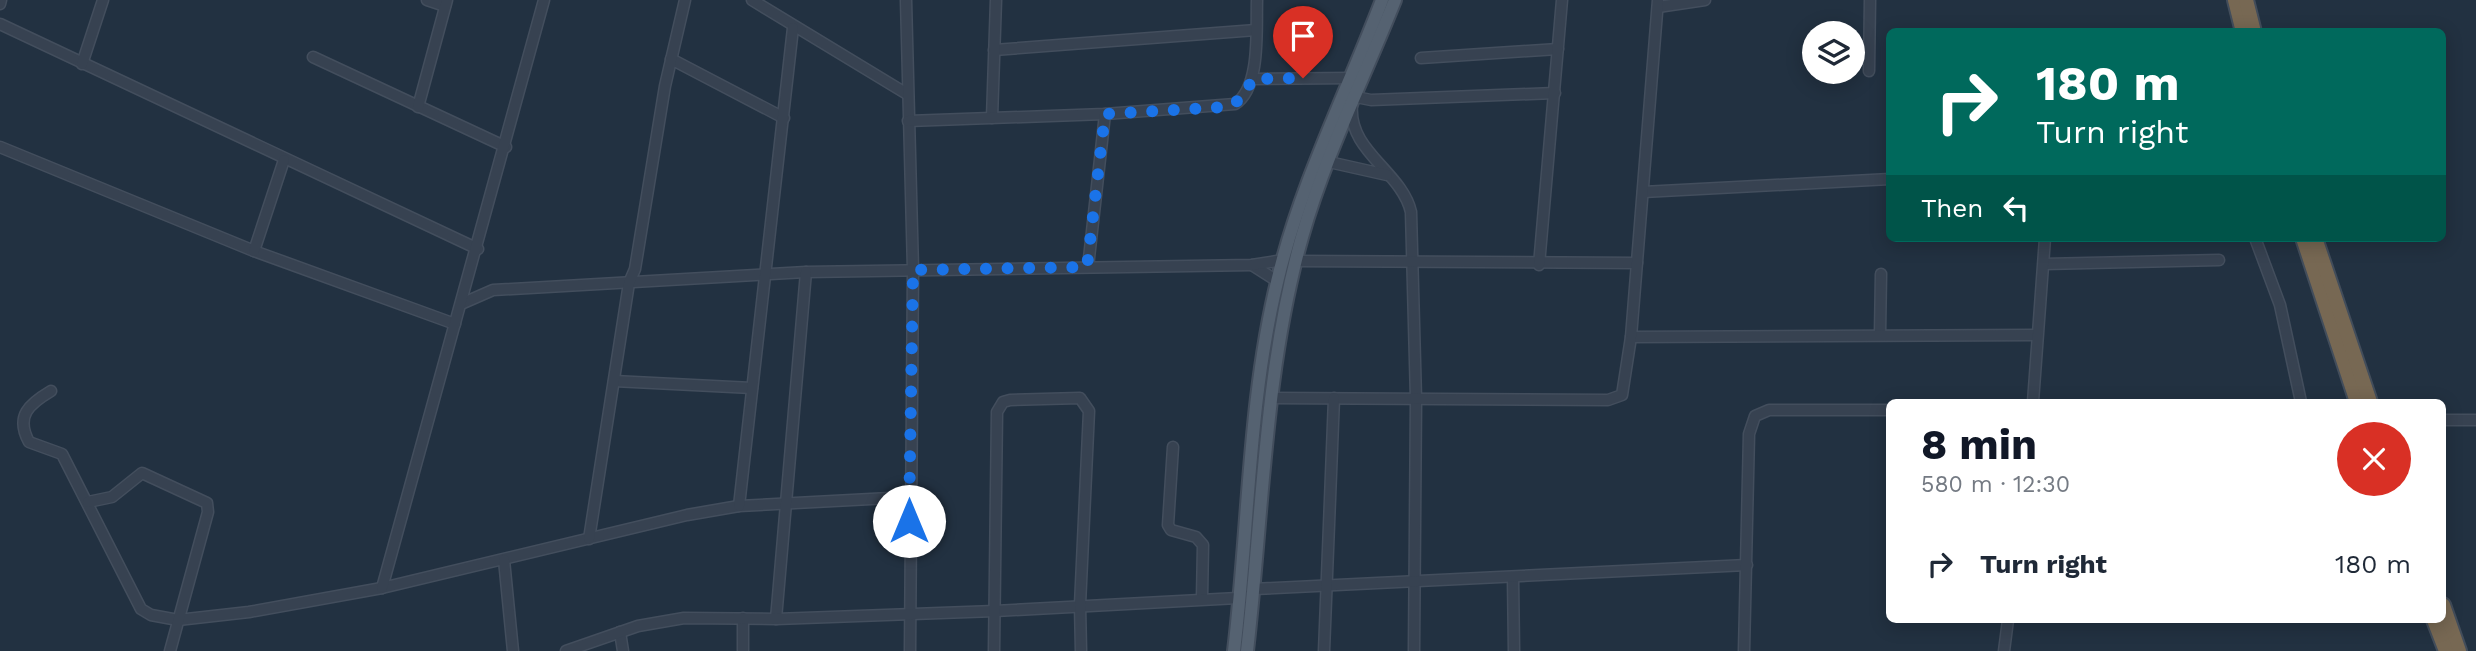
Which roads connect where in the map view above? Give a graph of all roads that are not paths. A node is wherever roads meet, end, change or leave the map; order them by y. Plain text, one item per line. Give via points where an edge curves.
1 (103, 0) edge
2 (427, 0) edge
3 (544, 0) edge
4 (685, 0) edge
5 (752, 0) edge
6 (906, 0) edge
7 (996, 0) edge
8 (1257, 0) edge
9 (1382, 0) edge
10 (1395, 0) edge
11 (1562, 0) edge
12 (1705, 0) edge
13 (1870, 0) edge
14 (2235, 0) edge
15 (2246, 0) edge
16 (446, 3) edge
17 (1658, 3) edge
18 (0, 24) edge
19 (793, 28) junction
20 (2242, 28) edge
21 (2253, 28) edge
22 (1256, 30) junction
23 (1558, 49) junction
24 (994, 50) junction
25 (313, 57) dead end
26 (1420, 58) dead end
27 (671, 59) junction
28 (82, 64) junction
29 (1869, 71) dead end
30 (1353, 78) junction
31 (1252, 79) junction
32 (1555, 93) junction
33 (907, 94) junction
34 (1354, 101) junction
35 (418, 107) junction
36 (1105, 114) junction
37 (784, 118) junction
38 (992, 118) junction
39 (908, 121) junction
40 (0, 147) edge
41 (506, 147) junction
42 (284, 160) junction
43 (1329, 162) junction
44 (1389, 176) junction
45 (1886, 179) edge
46 (1643, 192) junction
47 (2045, 242) edge
48 (2256, 242) edge
49 (2304, 242) edge
50 (2316, 242) edge
51 (478, 249) junction
52 (254, 251) junction
53 (1289, 260) junction
54 (2219, 260) dead end
55 (1413, 262) junction
56 (1637, 263) junction
57 (2044, 264) junction
58 (1252, 265) junction
59 (1539, 265) junction
60 (1087, 267) junction
61 (913, 270) junction
62 (806, 272) junction
63 (767, 274) junction
64 (1881, 274) dead end
65 (1277, 282) junction
66 (629, 283) junction
67 (461, 304) junction
68 (455, 324) junction
69 (1880, 334) junction
70 (2037, 335) junction
71 (1631, 337) junction
72 (1263, 353) junction
73 (1277, 353) junction
74 (614, 381) junction
75 (752, 388) junction
76 (51, 391) dead end
77 (1271, 398) junction
78 (1334, 398) junction
79 (1416, 399) junction
80 (2033, 399) edge
81 (2300, 399) edge
82 (2356, 399) edge
83 (2369, 399) edge
84 (1886, 410) edge
85 (2446, 420) edge
86 (2476, 420) edge
87 (1173, 447) dead end
88 (909, 497) junction
89 (88, 502) junction
90 (784, 503) junction
91 (738, 506) junction
92 (589, 539) junction
93 (504, 560) junction
94 (1747, 565) junction
95 (1513, 577) junction
96 (1413, 582) junction
97 (1327, 584) junction
98 (382, 588) junction
99 (1254, 590) junction
100 (1202, 598) junction
101 (1238, 598) junction
102 (1080, 605) junction
103 (995, 611) junction
104 (909, 614) junction
105 (2446, 614) edge
106 (743, 618) junction
107 (776, 619) junction
108 (178, 620) junction
109 (2008, 623) edge
110 (2435, 623) edge
111 (620, 632) junction
112 (589, 647) edge
113 (170, 651) edge
114 (513, 651) edge
115 (566, 651) edge
116 (623, 651) edge
117 (743, 651) edge
118 (910, 651) edge
119 (994, 651) edge
120 (1081, 651) edge
121 (1234, 651) edge
122 (1247, 651) edge
123 (1324, 651) edge
124 (1414, 651) edge
125 (1514, 651) edge
126 (1744, 651) edge
127 (2004, 651) edge
128 (2446, 651) edge
129 (2459, 651) edge

1 - 28 street
2 - 16 street
3 - 41 street
4 - 27 street
5 - 19 street
6 - 33 street
7 - 24 street
8 - 22 street
9 - 30 main road
10 - 34 main road
11 - 23 street
12 - 17 street
13 - 29 street
14 - 20 highway
15 - 21 highway
16 - 35 street
17 - 46 street
18 - 28 street
19 - 33 street
19 - 37 street
22 - 24 street
22 - 31 street
23 - 26 street
23 - 32 street
24 - 38 street
25 - 35 street
27 - 37 street
27 - 66 street
28 - 42 street
30 - 31 street
30 - 53 main road via 1300,205
31 - 36 street via 1244,97 1227,107
32 - 34 street
32 - 59 street
33 - 39 street
34 - 43 main road
34 - 44 street via 1352,114 1360,136
35 - 41 street
36 - 38 street
36 - 60 street
37 - 63 street
38 - 39 street
39 - 61 street
40 - 52 street
41 - 51 street
42 - 51 street
42 - 52 street
43 - 44 street
43 - 53 main road
44 - 55 street via 1410,204
45 - 46 street
46 - 56 street
47 - 57 street
48 - 81 street via 2280,305
49 - 82 highway
50 - 83 highway
51 - 67 street
52 - 68 street
53 - 55 street
53 - 58 street
53 - 65 main road
53 - 73 main road
54 - 57 street
55 - 59 street
55 - 79 street
56 - 59 street
56 - 71 street
57 - 70 street
58 - 60 street
58 - 65 street
60 - 61 street
61 - 62 street
61 - 88 street
62 - 63 street
62 - 90 street
63 - 66 street
63 - 75 street
64 - 69 street
65 - 72 main road
66 - 67 street via 493,290
66 - 74 street
67 - 68 street
68 - 98 street
69 - 70 street
69 - 71 street
70 - 80 street
71 - 79 street via 1624,391 1615,399
72 - 73 main road
72 - 101 main road
73 - 77 main road
74 - 75 street
74 - 92 street
75 - 91 street
76 - 89 street via 25,411 22,426 34,446 62,454
77 - 78 street
77 - 99 main road
78 - 79 street
78 - 97 street
79 - 96 street
84 - 94 street via 1769,410 1755,416 1749,434
85 - 86 street
87 - 100 street via 1168,525 1203,545
88 - 90 street
88 - 104 street
89 - 108 street via 135,601 151,615
89 - 108 street via 112,497 142,472 207,503
90 - 91 street
90 - 107 street
91 - 92 street
92 - 93 street
93 - 98 street
93 - 114 street
94 - 95 street
94 - 126 street
95 - 96 street
95 - 125 street
96 - 97 street
96 - 124 street
97 - 99 street
97 - 123 street
98 - 108 street
99 - 122 main road
100 - 101 street
100 - 102 street
101 - 121 main road
102 - 103 street
102 - 103 street via 1087,405 1080,398 1010,400 997,412
102 - 120 street
103 - 104 street
103 - 119 street
104 - 107 street
104 - 118 street
105 - 129 highway
106 - 107 street
106 - 111 street via 684,618
106 - 117 street
108 - 113 street
109 - 127 street
110 - 128 highway
111 - 112 street
111 - 116 street
112 - 115 street

